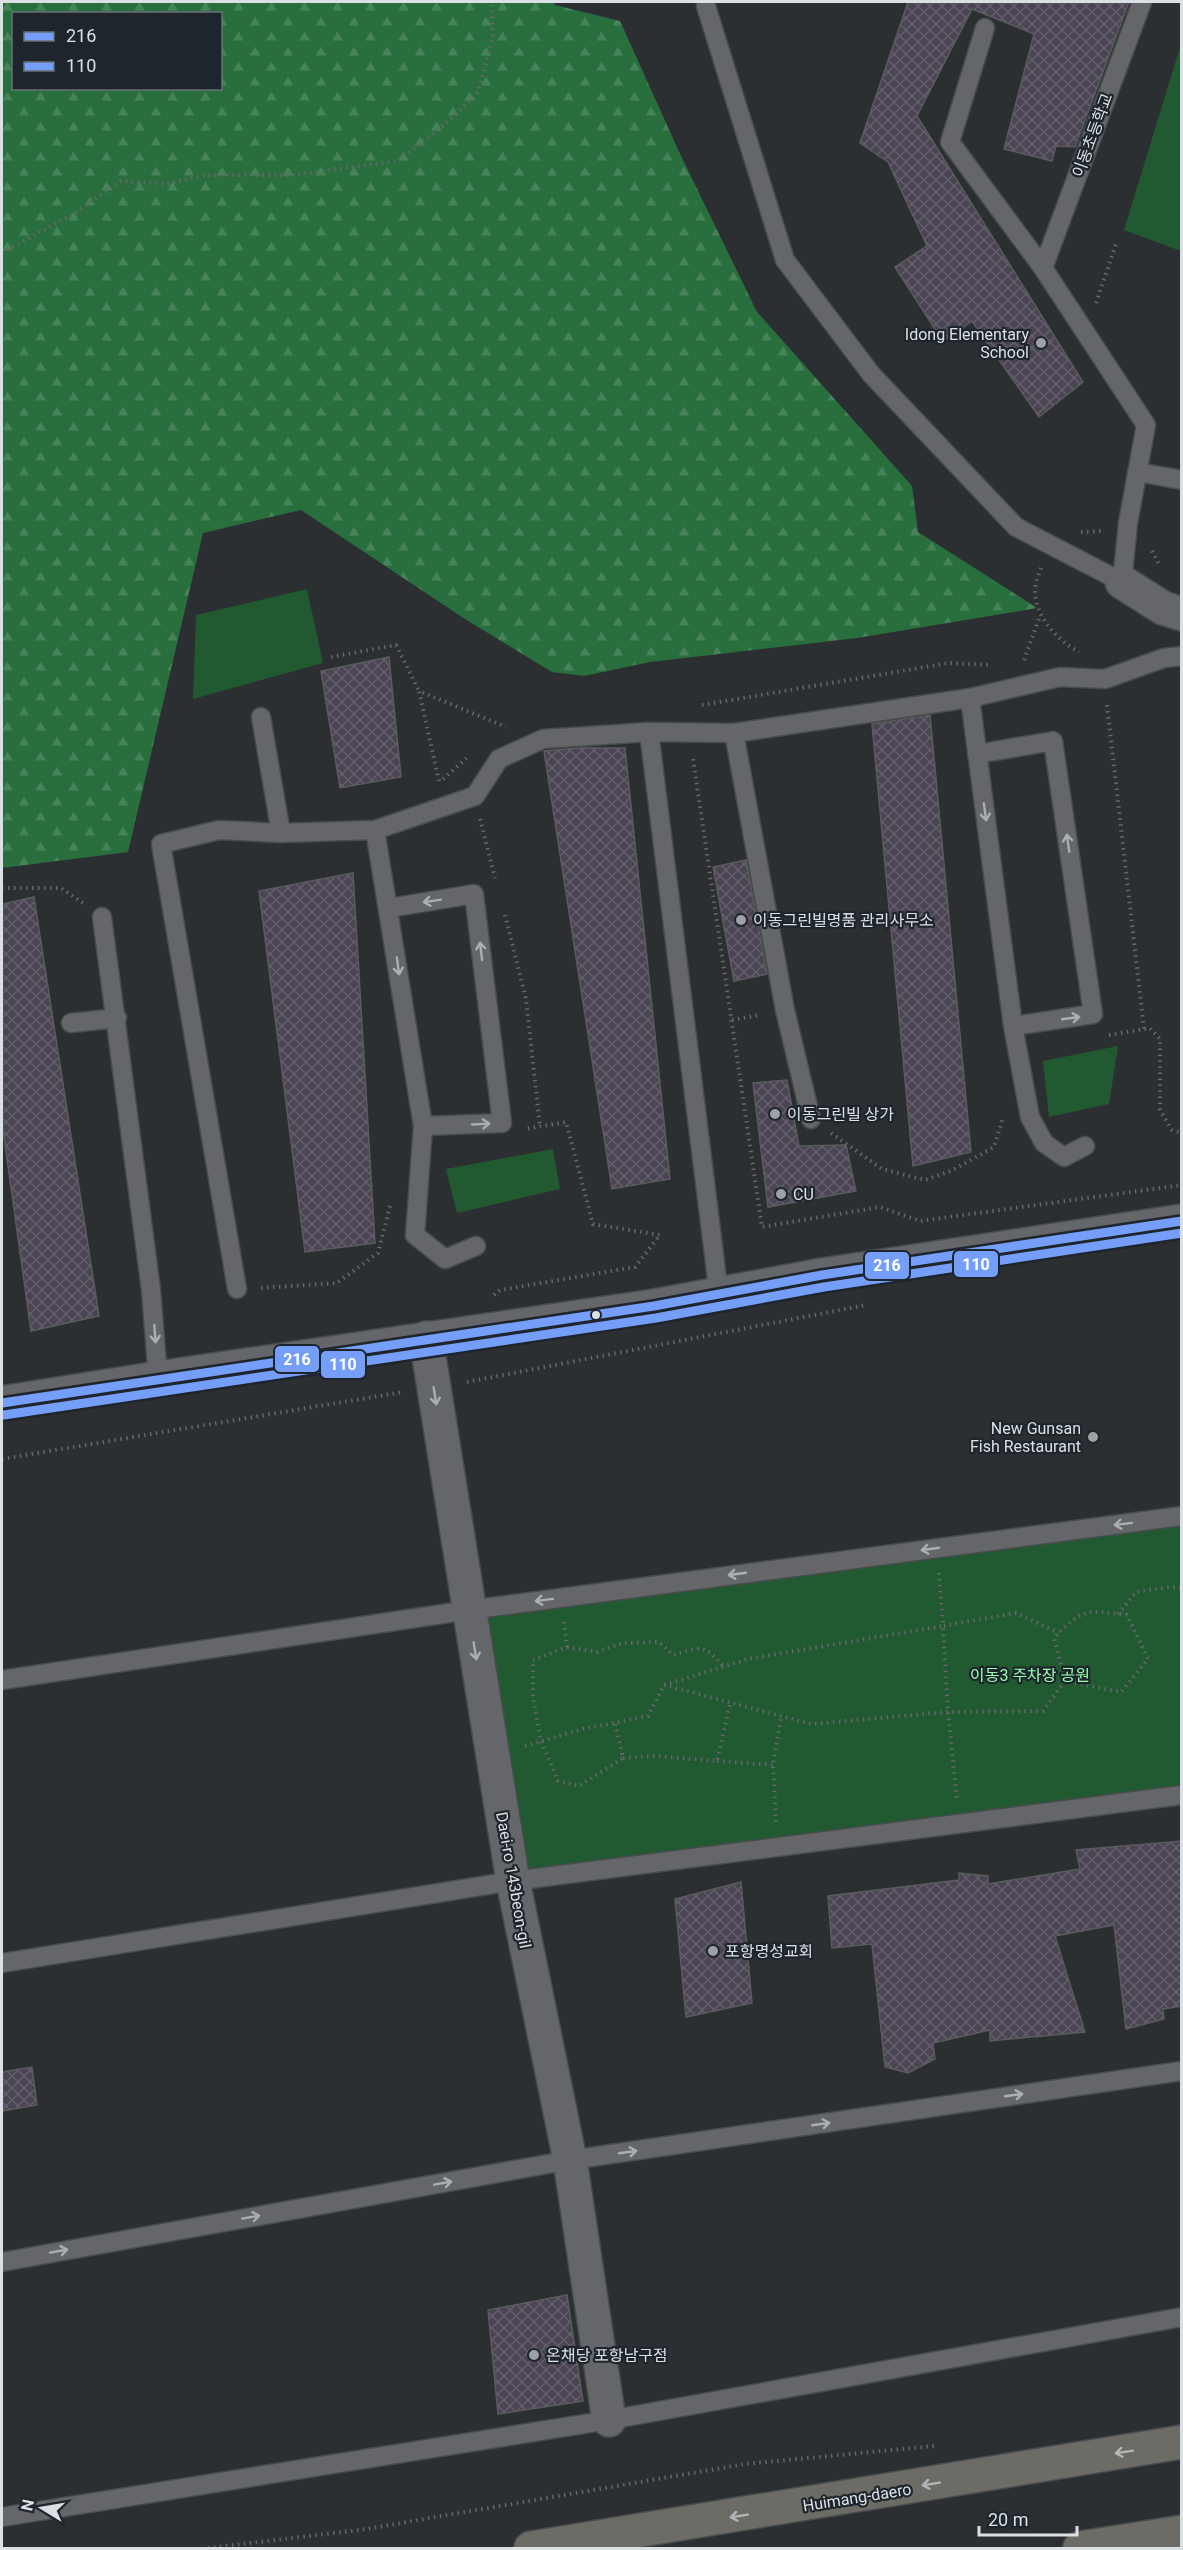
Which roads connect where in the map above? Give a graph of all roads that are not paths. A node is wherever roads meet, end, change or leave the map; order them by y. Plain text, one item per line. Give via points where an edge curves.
1 (1142, 2) edge
2 (706, 6) dead end
3 (985, 28) dead end
4 (1043, 268) junction
5 (1137, 472) junction
6 (1182, 480) edge
7 (1122, 582) junction
8 (1182, 614) edge
9 (1182, 656) edge
10 (969, 698) junction
11 (261, 717) dead end
12 (649, 732) junction
13 (734, 733) junction
14 (977, 754) junction
15 (375, 830) junction
16 (281, 833) junction
17 (389, 908) junction
18 (102, 917) road end
19 (117, 1018) junction
20 (71, 1023) dead end
21 (1013, 1026) junction
22 (811, 1119) road end
23 (423, 1126) junction
24 (1085, 1146) dead end
25 (1182, 1221) edge
26 (476, 1246) dead end
27 (237, 1289) road end
28 (719, 1295) junction
29 (426, 1338) junction
30 (158, 1378) junction
31 (2, 1403) edge
32 (1182, 1516) edge
33 (469, 1610) junction
34 (2, 1680) edge
35 (1182, 1795) edge
36 (513, 1881) junction
37 (2, 1963) edge
38 (1182, 2071) edge
39 (570, 2160) junction
40 (2, 2262) edge
41 (1182, 2317) edge
42 (609, 2420) junction
43 (1182, 2442) edge
44 (2, 2517) edge
45 (1182, 2532) edge
46 (531, 2548) edge
47 (1080, 2548) edge

1 - 4 lane, 이동초등학교
2 - 7 lane via 785,260 871,374 1017,527
3 - 4 lane via 950,142
4 - 5 lane via 1146,425
5 - 6 lane
5 - 7 lane
7 - 8 street via 1163,608
9 - 10 lane via 1164,658 1104,679 1060,677
10 - 13 lane
10 - 14 lane
11 - 16 lane
12 - 13 lane
12 - 15 lane via 543,739 499,759 475,796
12 - 28 lane
13 - 22 lane via 785,1010
14 -> 21 lane
21 -> 14 lane via 1092,1014 1053,741
15 - 16 lane
15 - 17 lane
16 - 27 lane via 219,830 161,844
17 -> 23 lane
23 -> 17 lane via 502,1123 474,894
18 - 19 lane
19 - 20 lane
19 -> 30 lane via 151,1290
21 - 24 lane via 1030,1118 1044,1143 1064,1157
23 - 26 lane via 415,1235 445,1259
25 - 28 street via 822,1275
28 - 29 street
29 - 30 street
29 -> 33 street, Daei-ro 143beon-gil
30 - 31 street
32 -> 33 lane
33 - 34 lane
33 -> 36 street, Daei-ro 143beon-gil
35 - 36 lane
36 - 37 lane
36 - 39 street, Daei-ro 143beon-gil
39 -> 38 lane
40 -> 39 lane
39 - 42 street, Daei-ro 143beon-gil
41 - 42 lane
42 - 44 lane
43 -> 46 main road, Huimang-daero
45 - 47 main road

